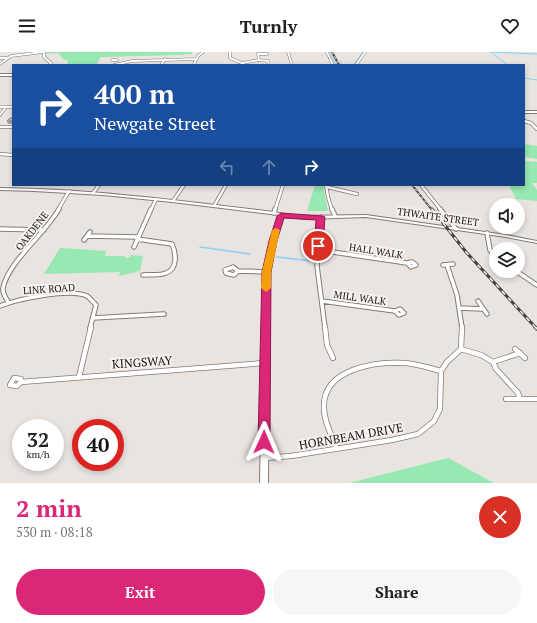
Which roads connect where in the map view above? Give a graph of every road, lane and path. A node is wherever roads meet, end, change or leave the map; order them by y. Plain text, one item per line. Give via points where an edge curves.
1 (44, 52) edge
2 (203, 52) edge
3 (230, 52) edge
4 (288, 52) edge
5 (327, 52) edge
6 (365, 52) edge
7 (22, 53) edge
8 (265, 53) edge
9 (0, 58) edge
10 (7, 58) junction
11 (165, 59) junction
12 (196, 59) junction
13 (114, 60) dead end
14 (138, 60) junction
15 (259, 60) junction
16 (0, 64) edge
17 (50, 64) edge
18 (117, 64) joint
19 (138, 64) dead end
20 (162, 64) edge
21 (194, 64) edge
22 (243, 64) edge
23 (269, 64) edge
24 (292, 64) edge
25 (333, 64) edge
26 (357, 64) edge
27 (0, 75) edge
28 (12, 75) edge
29 (0, 107) edge
30 (6, 107) junction
31 (12, 107) edge
32 (525, 112) edge
33 (537, 112) edge
34 (0, 115) edge
35 (525, 121) edge
36 (0, 128) edge
37 (12, 128) edge
38 (537, 129) edge
39 (0, 154) edge
40 (12, 155) edge
41 (98, 186) edge
42 (183, 186) edge
43 (225, 186) edge
44 (283, 186) edge
45 (326, 186) edge
46 (422, 186) edge
47 (0, 189) edge
48 (343, 190) junction
49 (68, 191) junction
50 (93, 193) junction
51 (341, 194) dead end
52 (357, 194) dead end
53 (156, 199) junction
54 (173, 201) junction
55 (214, 206) junction
56 (274, 213) junction
57 (281, 216) junction
58 (335, 216) junction
59 (321, 217) junction
60 (0, 229) edge
61 (456, 229) junction
62 (44, 230) junction
63 (90, 232) dead end
64 (487, 233) junction
65 (87, 236) junction
66 (138, 238) junction
67 (84, 240) dead end
68 (537, 242) edge
69 (489, 244) edge
70 (134, 247) dead end
71 (319, 250) junction
72 (407, 263) dead end
73 (453, 264) dead end
74 (238, 271) dead end
75 (267, 272) junction
76 (143, 275) dead end
77 (525, 277) edge
78 (537, 285) edge
79 (322, 301) junction
80 (478, 301) dead end
81 (8, 302) junction
82 (0, 306) edge
83 (460, 308) junction
84 (482, 309) junction
85 (395, 311) dead end
86 (164, 314) dead end
87 (487, 314) dead end
88 (93, 318) junction
89 (461, 349) junction
90 (515, 349) dead end
91 (520, 353) junction
92 (333, 358) dead end
93 (525, 358) dead end
94 (493, 362) junction
95 (265, 363) junction
96 (441, 371) junction
97 (79, 377) junction
98 (21, 382) dead end
99 (506, 398) dead end
100 (520, 399) junction
101 (537, 400) edge
102 (337, 449) junction
103 (264, 458) junction
104 (264, 483) edge

1 - 7 street
1 - 17 street via 44,57
2 - 12 street
3 - 22 street via 230,58
4 - 24 street
5 - 25 street
6 - 26 street
7 - 10 street
8 - 15 street via 258,55
9 - 10 street
10 - 16 street
11 - 12 street
11 - 14 street
11 - 20 street
12 - 21 street
13 - 18 street
14 - 18 street
14 - 19 street
15 - 22 street
15 - 23 street via 268,61
27 - 28 main road
29 - 30 street
30 - 31 street
30 - 34 street
32 - 33 main road
35 - 38 street
36 - 37 street
39 - 40 street
41 - 50 street
42 - 54 street
43 - 55 street
44 - 56 street
45 - 48 street
45 - 58 street via 329,206
46 - 61 street
47 - 49 main road
48 - 51 street
48 - 52 street
49 - 50 main road
49 - 62 street, OAKDENE via 51,223
50 - 53 main road
53 - 54 main road
53 - 66 street
54 - 55 main road
55 - 56 main road
56 - 57 main road
57 - 59 main road, THWAITE STREET
57 - 75 main road
58 - 59 main road, THWAITE STREET
58 - 61 main road, THWAITE STREET via 366,216
59 - 71 street
60 - 62 street
61 - 64 main road, THWAITE STREET
62 - 81 street, OAKDENE via 8,275 2,291
63 - 65 street
64 - 68 main road, THWAITE STREET
64 - 69 street
65 - 66 street
65 - 67 street
66 - 70 street
66 - 76 street via 172,244 175,252 175,259 166,274
71 - 72 street, HALL WALK
71 - 79 street via 317,266
73 - 83 street via 445,265 454,280
74 - 75 street
75 - 95 main road
77 - 78 street
79 - 85 street, MILL WALK
79 - 92 street via 327,345
80 - 84 street
81 - 82 street, LINK ROAD
81 - 88 street, LINK ROAD via 32,297 76,294 87,296 96,305
83 - 84 street
83 - 89 street
84 - 87 street
86 - 88 street
88 - 97 street, LINK ROAD
89 - 94 street
89 - 96 street
90 - 91 street
91 - 93 street
91 - 94 street
94 - 100 street
95 - 97 street, KINGSWAY
95 - 103 main road
96 - 102 street, HORNBEAM DRIVE via 440,409 434,421 418,434
96 - 102 street via 398,363 365,367 336,379 328,388 324,403 327,421
97 - 98 street, KINGSWAY
99 - 100 street
100 - 101 street
102 - 103 street, HORNBEAM DRIVE
103 - 104 main road

